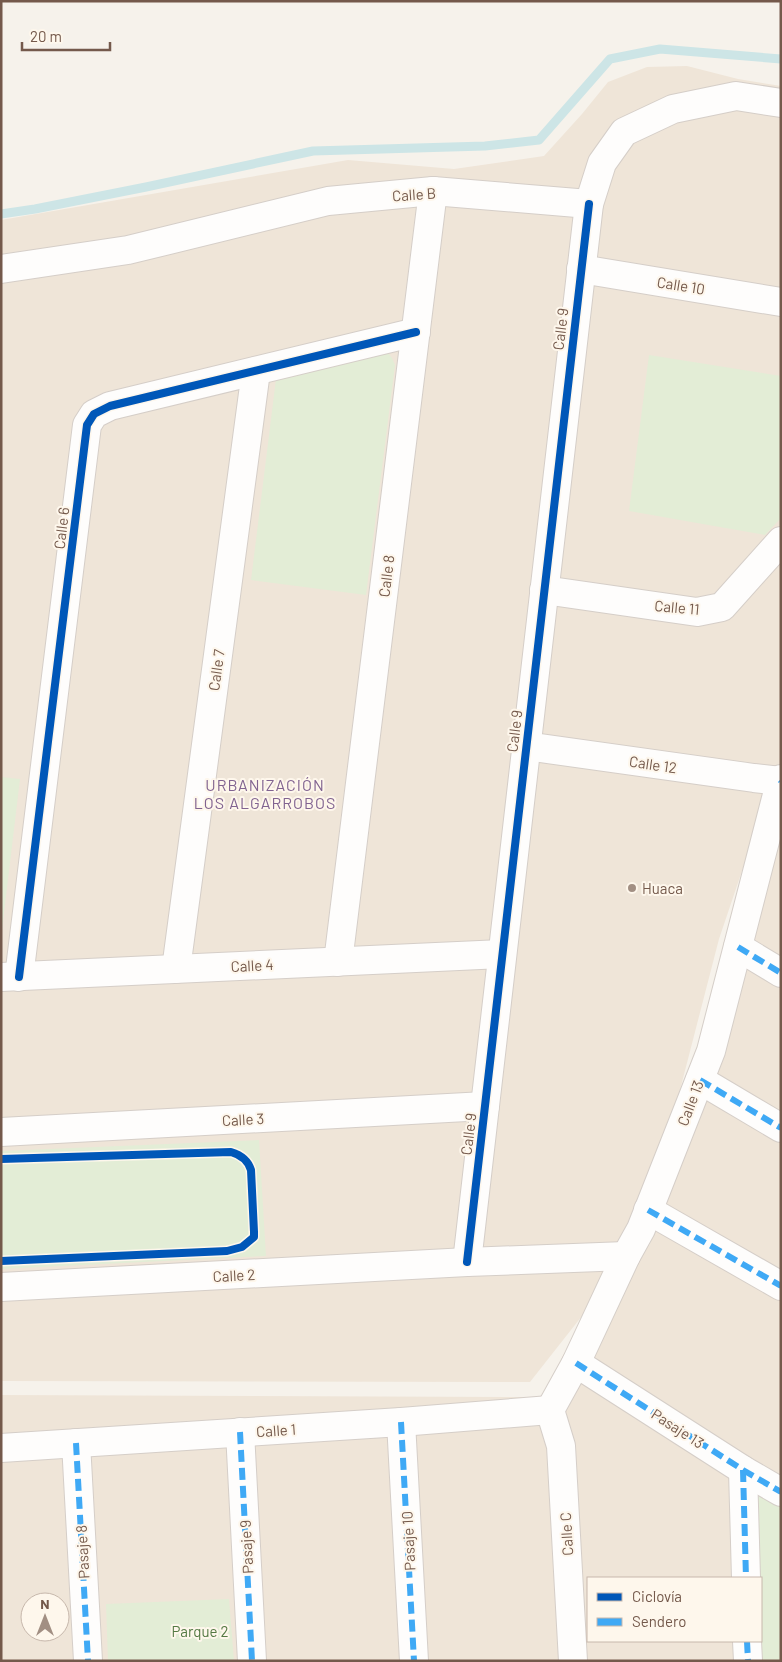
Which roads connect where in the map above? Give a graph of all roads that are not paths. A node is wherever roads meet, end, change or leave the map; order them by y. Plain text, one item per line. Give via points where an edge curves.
1 (781, 103) edge
2 (433, 191) junction
3 (588, 204) junction
4 (1, 269) edge
5 (581, 269) junction
6 (781, 302) edge
7 (416, 332) junction
8 (256, 371) junction
9 (781, 541) edge
10 (544, 590) junction
11 (526, 746) junction
12 (780, 780) edge
13 (738, 947) junction
14 (502, 954) junction
15 (338, 962) junction
16 (176, 969) junction
17 (781, 973) edge
18 (10, 977) edge
19 (700, 1080) junction
20 (485, 1106) junction
21 (781, 1128) edge
22 (1, 1132) edge
23 (648, 1210) junction
24 (626, 1256) junction
25 (467, 1262) junction
26 (781, 1286) edge
27 (1, 1287) edge
28 (576, 1363) junction
29 (550, 1410) junction
30 (401, 1422) junction
31 (240, 1432) junction
32 (76, 1443) junction
33 (1, 1448) edge
34 (743, 1470) junction
35 (781, 1492) edge
36 (746, 1577) edge
37 (747, 1642) edge
38 (88, 1661) edge
39 (252, 1661) edge
40 (414, 1661) edge
41 (573, 1661) edge
42 (748, 1661) edge

1 - 3 street via 736,96 673,109 624,132 602,163
2 - 3 street, Calle B
2 - 4 street, Calle B via 328,202 128,250
2 - 7 street, Calle 8
3 - 5 street, Calle 9
5 - 6 street, Calle 10
5 - 10 street, Calle 9
7 - 8 street, Calle 6
7 - 15 street, Calle 8
8 - 16 street, Calle 7
8 - 18 street, Calle 6 via 110,406 94,414 87,425
9 - 10 street, Calle 11 via 722,607 697,612
10 - 11 street, Calle 9
11 - 12 street, Calle 12
11 - 14 street, Calle 9
12 - 13 street, Calle 13
13 - 17 street
13 - 19 street, Calle 13 via 711,1052
14 - 15 street, Calle 4
14 - 20 street, Calle 9
15 - 16 street, Calle 4
16 - 18 street, Calle 4
19 - 21 street
19 - 23 street, Calle 13
20 - 22 street, Calle 3
20 - 25 street, Calle 9
23 - 24 street, Calle 13
23 - 26 street
24 - 25 street, Calle 2
24 - 28 street, Calle 13
25 - 27 street, Calle 2
28 - 29 street, Calle 13
28 - 34 street, Pasaje 13
29 - 30 street, Calle 1
29 - 41 street, Calle C via 561,1446
30 - 31 street, Calle 1
30 - 40 street, Pasaje 10
31 - 32 street, Calle 1
31 - 39 street, Pasaje 9
32 - 33 street, Calle 1
32 - 38 street, Pasaje 8
34 - 35 street, Pasaje 13
34 - 36 street
37 - 42 street

